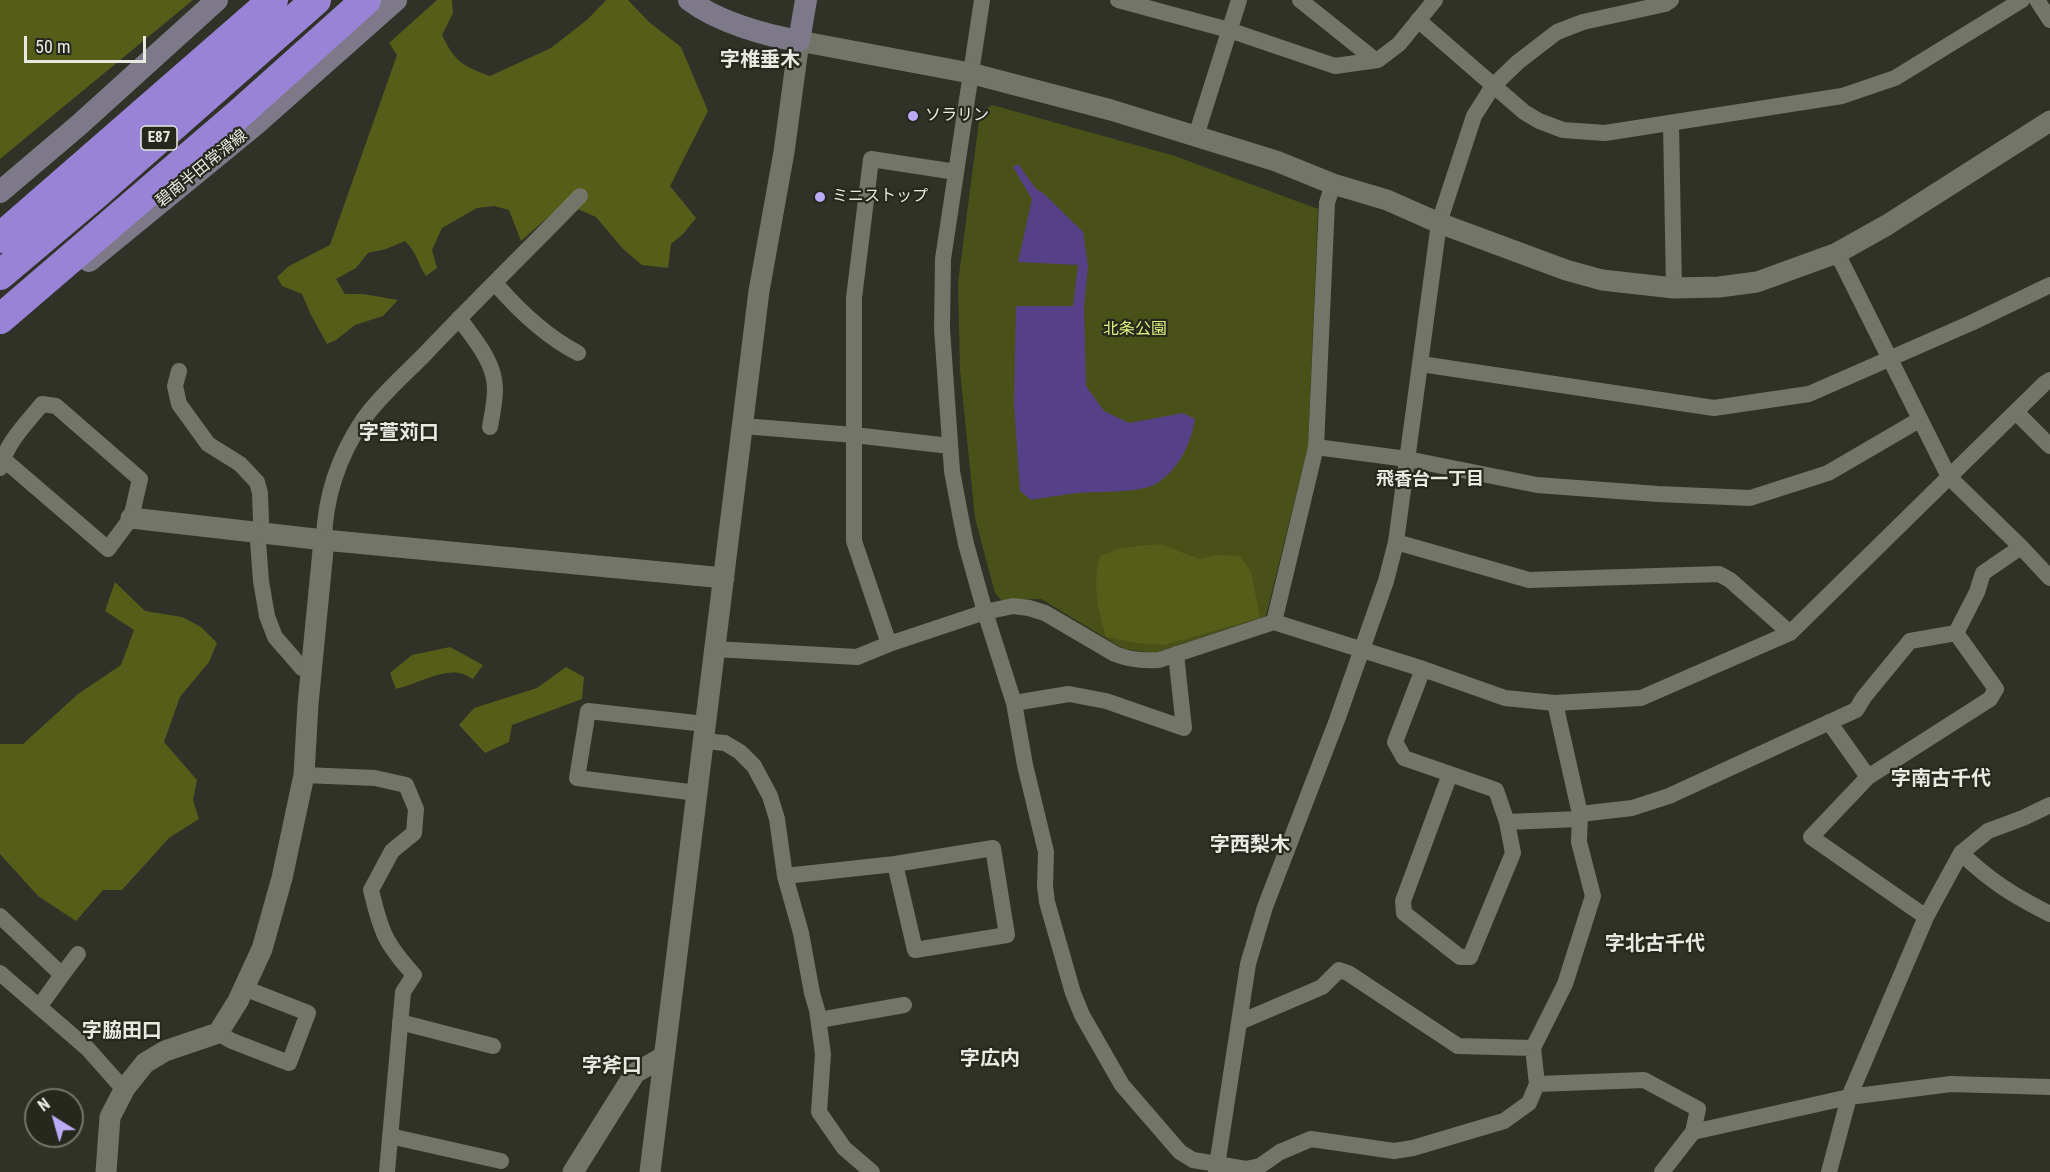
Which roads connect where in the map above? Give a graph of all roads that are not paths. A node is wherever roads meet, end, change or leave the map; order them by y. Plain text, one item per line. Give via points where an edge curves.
1 (217, 0) edge
2 (273, 0) edge
3 (316, 0) edge
4 (366, 0) edge
5 (396, 0) edge
6 (688, 0) edge
7 (806, 0) edge
8 (982, 0) edge
9 (1118, 0) edge
10 (1239, 0) edge
11 (1300, 0) edge
12 (1435, 0) edge
13 (1671, 0) edge
14 (2022, 0) edge
15 (2037, 0) edge
16 (1418, 20) junction
17 (2050, 20) edge
18 (1229, 30) junction
19 (800, 41) junction
20 (1375, 60) junction
21 (970, 73) junction
22 (1493, 86) junction
23 (2050, 121) edge
24 (1671, 124) junction
25 (1196, 136) junction
26 (956, 172) junction
27 (1333, 184) junction
28 (0, 192) edge
29 (580, 196) dead end
30 (1439, 223) junction
31 (0, 238) edge
32 (1837, 253) junction
33 (0, 274) edge
34 (495, 283) junction
35 (2050, 285) edge
36 (1674, 288) junction
37 (459, 318) junction
38 (0, 319) edge
39 (0, 329) edge
40 (578, 353) dead end
41 (1890, 359) junction
42 (1421, 364) junction
43 (179, 371) dead end
44 (2050, 380) edge
45 (2016, 412) junction
46 (1920, 420) junction
47 (743, 426) junction
48 (490, 427) dead end
49 (854, 435) junction
50 (2050, 446) edge
51 (950, 447) junction
52 (1316, 447) junction
53 (1407, 459) junction
54 (1, 463) edge
55 (1949, 477) junction
56 (131, 518) junction
57 (259, 532) junction
58 (324, 540) junction
59 (1396, 542) junction
60 (2021, 547) junction
61 (724, 578) junction
62 (2050, 578) edge
63 (985, 612) junction
64 (1274, 622) junction
65 (1790, 633) junction
66 (1956, 633) junction
67 (889, 644) junction
68 (715, 649) junction
69 (1360, 650) junction
70 (1176, 654) junction
71 (1424, 669) junction
72 (311, 670) junction
73 (1014, 703) junction
74 (1555, 703) junction
75 (1829, 722) junction
76 (704, 732) junction
77 (1450, 774) junction
78 (304, 775) junction
79 (1868, 777) junction
80 (697, 793) junction
81 (2050, 805) edge
82 (1580, 816) junction
83 (1507, 822) junction
84 (1961, 853) junction
85 (895, 864) junction
86 (785, 876) junction
87 (2050, 914) edge
88 (0, 916) edge
89 (1926, 917) junction
90 (78, 954) dead end
91 (0, 974) edge
92 (62, 975) junction
93 (244, 988) junction
94 (903, 1005) dead end
95 (39, 1007) junction
96 (819, 1020) junction
97 (400, 1022) junction
98 (1240, 1022) junction
99 (218, 1032) junction
100 (493, 1046) dead end
101 (1533, 1048) junction
102 (663, 1057) junction
103 (1537, 1084) junction
104 (125, 1088) junction
105 (2050, 1088) edge
106 (1849, 1097) junction
107 (1693, 1132) junction
108 (390, 1136) junction
109 (501, 1161) dead end
110 (1216, 1168) edge
111 (106, 1172) edge
112 (387, 1172) edge
113 (573, 1172) edge
114 (650, 1172) edge
115 (872, 1172) edge
116 (1662, 1172) edge
117 (1829, 1172) edge

1 - 28 main road
2 - 31 highway, E87
3 - 33 highway, E87
4 - 38 highway
5 - 39 main road, 碧南半田常滑線 via 255,125
6 - 19 main road via 764,35
7 - 19 main road
8 - 21 street
9 - 18 street
10 - 18 street
11 - 20 street
12 - 16 street
13 - 22 street via 1557,32 1531,50
14 - 24 street via 1895,78 1842,96
15 - 17 street
16 - 20 street via 1399,44
16 - 22 street
18 - 20 street via 1335,66
18 - 25 street
19 - 21 street
19 - 47 street via 759,291
21 - 25 street
21 - 26 street
22 - 24 street via 1524,112 1563,130 1605,133
22 - 30 street via 1474,116
23 - 32 street
24 - 36 street
25 - 27 street
26 - 49 street via 871,159 854,298
26 - 51 street via 943,259 941,306
27 - 30 street via 1387,200
27 - 52 street via 1327,203
29 - 34 street
30 - 36 street via 1602,280
30 - 42 street
32 - 36 street via 1757,282
32 - 41 street
34 - 37 street
34 - 40 street via 550,336
35 - 41 street
37 - 48 street via 490,367 495,387
37 - 58 street via 365,417 337,469 328,497
41 - 42 street via 1809,394 1714,408
41 - 46 street
42 - 53 street
43 - 57 street via 175,386 179,404 208,444 240,464 256,482 260,493
44 - 45 street
45 - 50 street
45 - 55 street
46 - 53 street via 1828,472 1750,498 1538,485
46 - 55 street
47 - 49 street
47 - 61 street
49 - 51 street
49 - 67 street via 854,542
51 - 63 street via 966,544
52 - 53 street
52 - 64 street
53 - 59 street
54 - 56 street via 108,549
54 - 56 street via 9,444 42,405 56,406 140,479
55 - 60 street
55 - 65 street
56 - 57 street
57 - 58 street
57 - 72 street via 267,616 275,637 302,668
58 - 61 street
58 - 72 street
59 - 65 street via 1529,580 1719,574
59 - 69 street
60 - 62 street
60 - 66 street via 1983,573
61 - 68 street
63 - 67 street
63 - 70 street via 1013,606 1045,613 1124,658 1159,660
63 - 73 street
64 - 69 street
64 - 70 street
65 - 74 street via 1641,698
66 - 75 street via 1910,641 1856,710
66 - 79 street via 1996,689 1990,699
67 - 68 street via 857,657
68 - 76 street
69 - 71 street
69 - 98 street via 1265,907 1248,964
70 - 73 street via 1184,728 1106,701 1069,694
71 - 74 street via 1505,698
71 - 77 street via 1395,742 1404,758
72 - 78 street
73 - 110 street via 1024,765 1046,852 1047,902 1082,1015 1122,1085 1143,1110 1180,1152
74 - 82 street
75 - 79 street
75 - 82 street via 1669,796 1632,808
76 - 80 street
76 - 80 street via 588,711 577,778
76 - 86 street via 740,752 762,779 777,819
77 - 83 street via 1496,790
77 - 83 street via 1403,901 1404,913 1460,957 1470,957 1513,853
78 - 93 street via 262,949
78 - 97 street via 375,778 406,785 416,809 414,833 392,851 371,890 380,927 393,951 414,975 403,992
79 - 89 street via 1811,837
80 - 102 street
81 - 84 street via 1988,831
82 - 83 street
82 - 101 street via 1579,842 1593,896 1565,984
84 - 87 street via 1983,875
84 - 89 street
85 - 85 street via 993,848 1007,935 915,950
85 - 86 street
86 - 96 street
88 - 92 street
89 - 106 street
90 - 92 street
91 - 95 street
92 - 95 street
93 - 99 street
93 - 99 street via 308,1013 289,1063
94 - 96 street
95 - 104 street via 88,1049
96 - 115 street via 823,1054 819,1112 844,1148
97 - 100 street
97 - 108 street
98 - 101 street via 1322,987 1339,970 1458,1046
98 - 110 street
99 - 104 street via 165,1051 145,1063
101 - 103 street
102 - 113 street via 635,1073
102 - 114 street
103 - 107 street via 1644,1080 1698,1108
103 - 110 street via 1529,1103 1504,1121 1413,1148 1394,1151 1311,1139 1280,1152 1260,1166
104 - 111 street via 110,1117
105 - 106 street via 1951,1084
106 - 107 street
106 - 117 street
107 - 116 street
108 - 109 street
108 - 112 street

